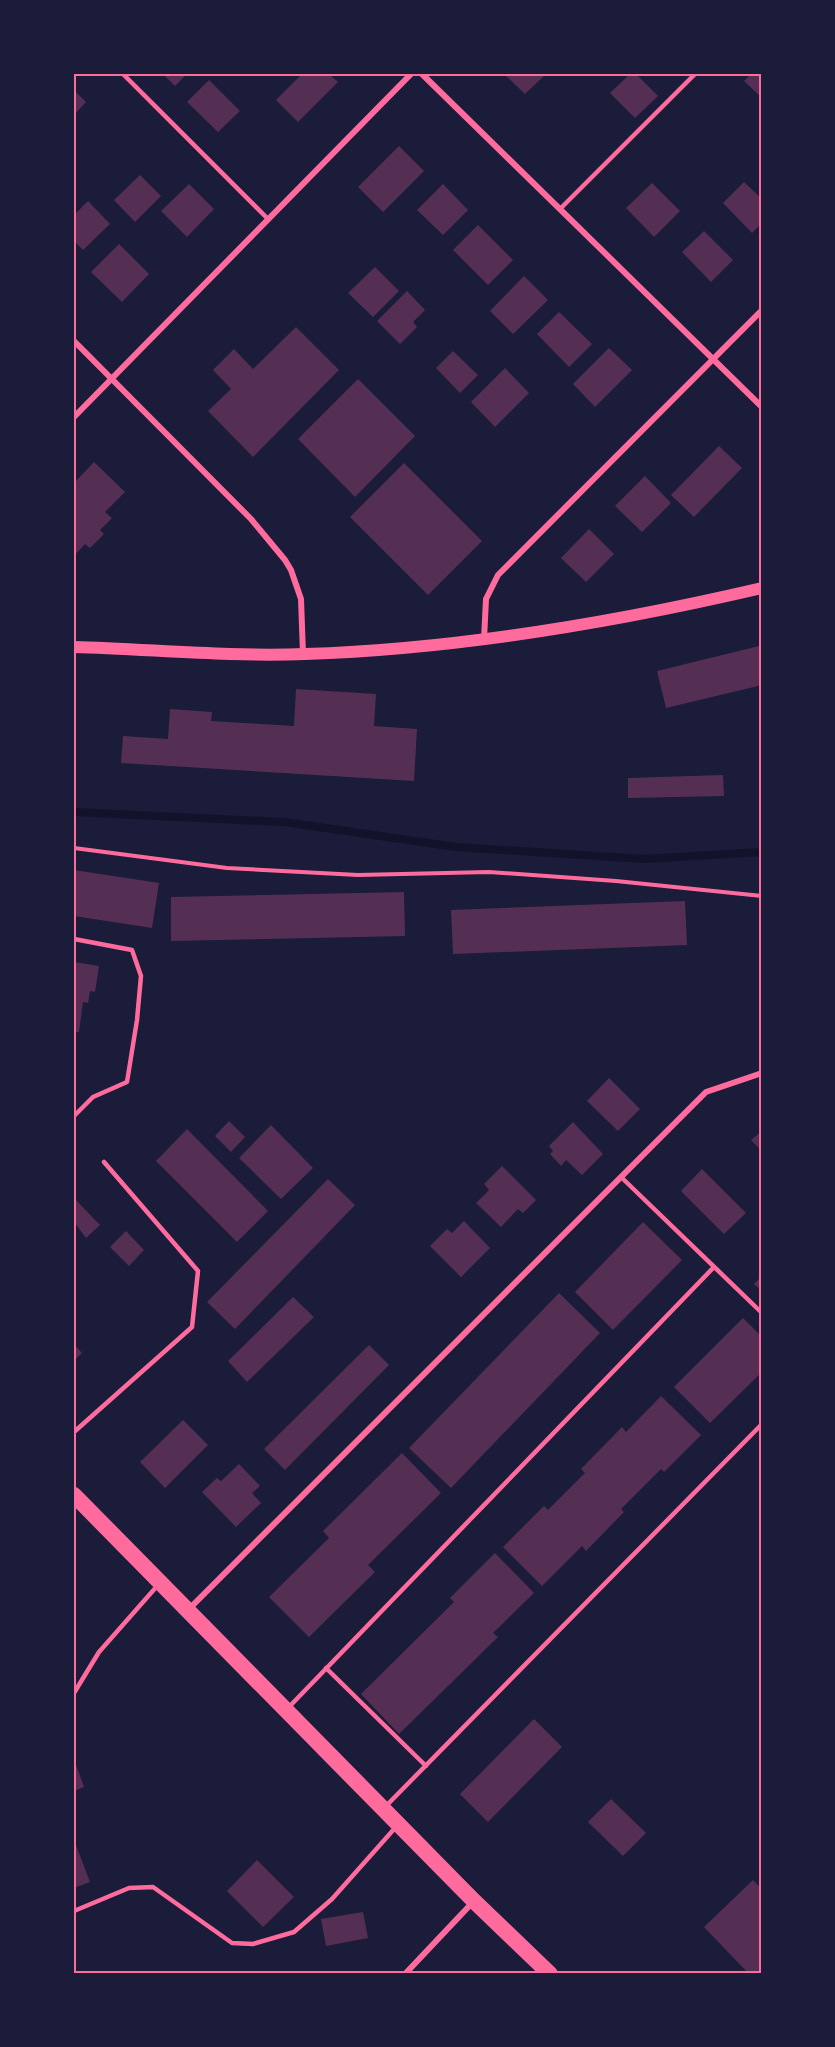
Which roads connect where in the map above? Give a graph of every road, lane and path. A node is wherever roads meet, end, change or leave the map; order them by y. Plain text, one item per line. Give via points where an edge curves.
1 (123, 74) edge
2 (411, 74) edge
3 (422, 74) edge
4 (695, 74) edge
5 (560, 209) junction
6 (268, 219) junction
7 (762, 310) edge
8 (74, 341) edge
9 (714, 359) junction
10 (111, 379) junction
11 (762, 407) edge
12 (74, 417) edge
13 (762, 588) edge
14 (484, 639) junction
15 (74, 647) edge
16 (303, 654) junction
17 (74, 848) edge
18 (762, 896) edge
19 (74, 939) edge
20 (762, 1072) edge
21 (74, 1116) edge
22 (104, 1162) dead end
23 (621, 1177) junction
24 (714, 1267) junction
25 (762, 1313) edge
26 (762, 1424) edge
27 (74, 1432) edge
28 (74, 1495) edge
29 (160, 1583) junction
30 (188, 1611) junction
31 (326, 1668) junction
32 (74, 1693) edge
33 (286, 1710) junction
34 (426, 1766) junction
35 (383, 1809) junction
36 (398, 1824) junction
37 (474, 1901) junction
38 (74, 1911) edge
39 (405, 1974) edge
40 (550, 1974) edge

1 - 6 lane
2 - 6 street
3 - 5 street
4 - 5 lane
5 - 9 street
6 - 10 street
7 - 9 street
8 - 10 street
9 - 11 street
9 - 14 street via 498,575 486,599
10 - 12 street
10 - 16 street via 251,519 285,560 301,599
13 - 14 main road via 660,611
14 - 16 main road via 402,649
15 - 16 main road
17 - 18 path via 227,867 358,874 489,872
19 - 21 lane via 132,950 141,976 127,1082 93,1097
20 - 23 street via 706,1092
22 - 27 lane via 198,1271 192,1327
23 - 24 lane
23 - 30 street
24 - 25 lane
24 - 31 lane
26 - 34 lane
28 - 29 highway
29 - 30 highway
29 - 32 lane via 99,1652
30 - 33 highway
31 - 33 lane
31 - 34 lane
33 - 35 highway
34 - 35 lane
35 - 36 highway
36 - 37 highway
36 - 38 lane via 332,1899 294,1932 253,1944 232,1943 153,1887 129,1888
37 - 39 street
37 - 40 highway

